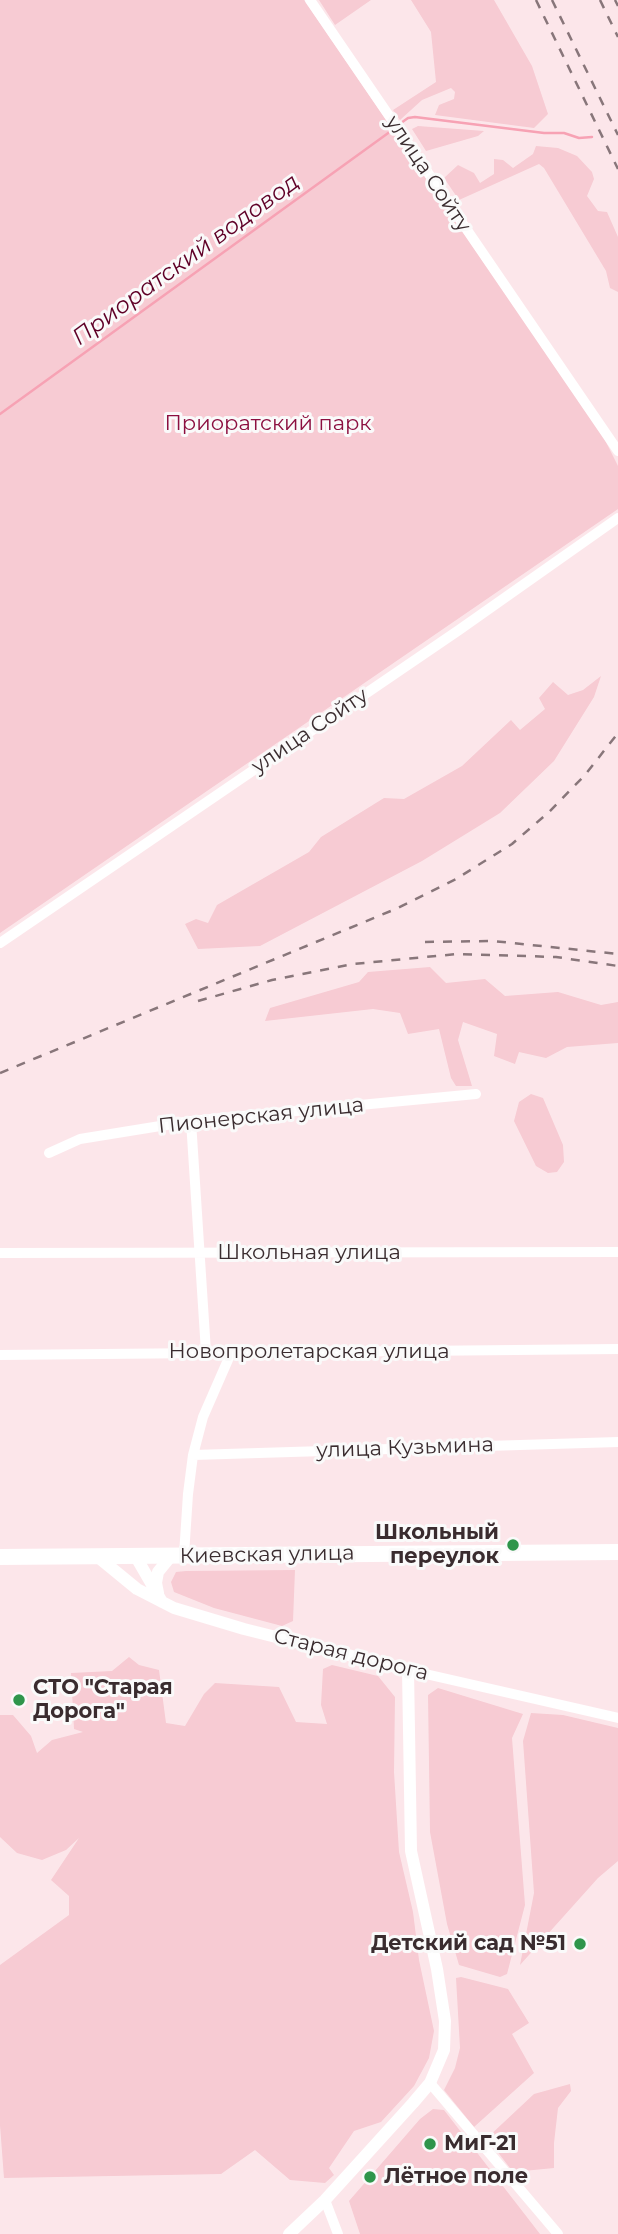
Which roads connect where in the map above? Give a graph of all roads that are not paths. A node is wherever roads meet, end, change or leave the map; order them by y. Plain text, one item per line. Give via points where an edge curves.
1 (310, 0) edge
2 (618, 451) edge
3 (618, 518) edge
4 (0, 943) edge
5 (476, 1094) dead end
6 (191, 1121) junction
7 (49, 1153) dead end
8 (618, 1252) edge
9 (0, 1253) edge
10 (201, 1253) junction
11 (618, 1349) edge
12 (206, 1352) junction
13 (232, 1353) junction
14 (0, 1355) edge
15 (618, 1441) edge
16 (193, 1455) junction
17 (618, 1552) edge
18 (177, 1555) junction
19 (136, 1556) junction
20 (0, 1557) edge
21 (98, 1557) junction
22 (137, 1589) junction
23 (162, 1603) junction
24 (408, 1670) junction
25 (618, 1718) edge
26 (430, 2083) junction
27 (325, 2200) junction
28 (289, 2234) edge
29 (338, 2234) edge
30 (558, 2234) edge

1 - 2 street, улица Сойту
3 - 4 street, улица Сойту
5 - 6 street, Пионерская улица
6 - 7 street, Пионерская улица via 80,1139
6 - 10 street
8 - 10 street, Школьная улица
9 - 10 street, Школьная улица
10 - 12 street
11 - 13 street, Новопролетарская улица
12 - 13 street, Новопролетарская улица
12 - 14 street, Новопролетарская улица
13 - 16 street via 203,1417
15 - 16 street, улица Кузьмина
16 - 18 street
17 - 18 main road, Киевская улица
18 - 19 main road, Киевская улица
18 - 23 street via 158,1572
19 - 21 main road, Киевская улица
19 - 22 street via 133,1578
19 - 23 street
20 - 21 main road, Киевская улица
21 - 22 street, Старая дорога
22 - 23 street, Старая дорога
23 - 24 street, Старая дорога
24 - 25 street, Старая дорога
24 - 26 street via 411,1851 438,1969 444,2021 444,2050
26 - 27 street
26 - 30 street
27 - 28 street
27 - 29 street

